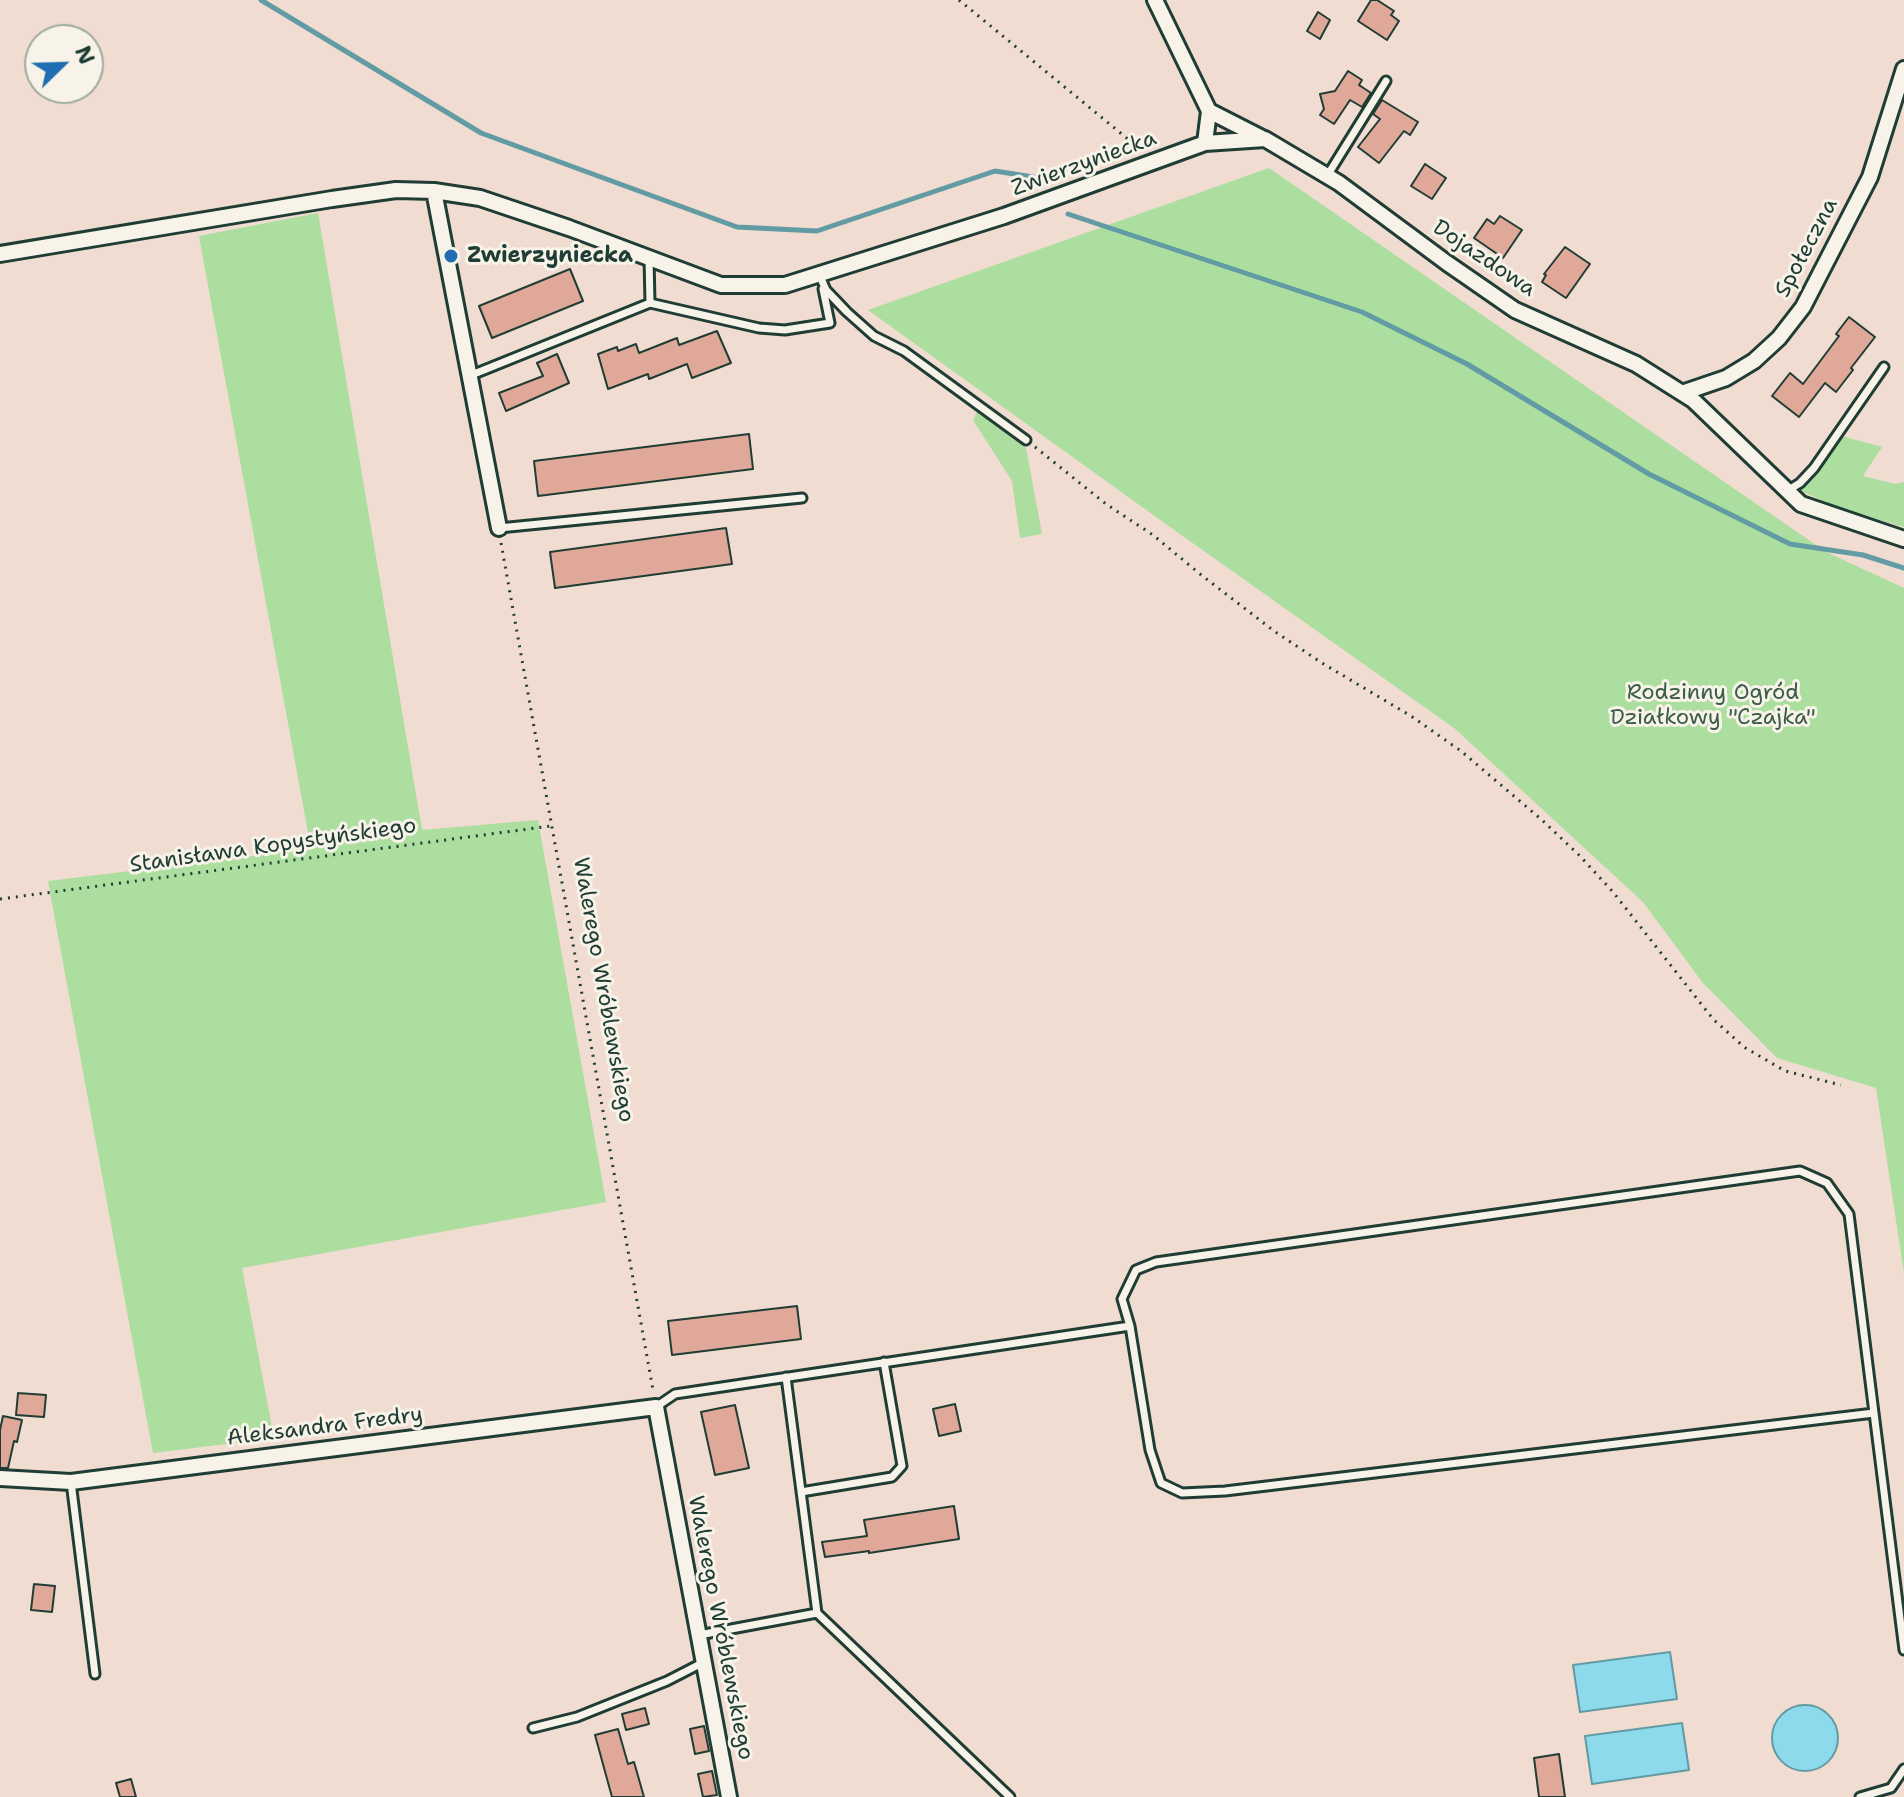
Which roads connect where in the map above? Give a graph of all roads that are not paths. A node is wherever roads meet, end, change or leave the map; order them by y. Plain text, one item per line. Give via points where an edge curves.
1 (1155, 0) edge
2 (1904, 69) edge
3 (1386, 81) dead end
4 (1209, 111) junction
5 (1265, 139) junction
6 (1205, 143) junction
7 (1327, 176) junction
8 (434, 191) junction
9 (0, 254) edge
10 (649, 258) junction
11 (819, 274) junction
12 (650, 303) junction
13 (1884, 367) dead end
14 (469, 376) junction
15 (1682, 393) junction
16 (1026, 440) road end
17 (1787, 491) junction
18 (802, 498) dead end
19 (499, 528) joint
20 (1904, 539) edge
21 (1130, 1326) junction
22 (884, 1362) junction
23 (786, 1377) junction
24 (656, 1407) junction
25 (1874, 1413) junction
26 (0, 1478) edge
27 (71, 1482) junction
28 (801, 1492) junction
29 (817, 1613) junction
30 (699, 1635) junction
31 (1904, 1650) edge
32 (704, 1662) junction
33 (95, 1674) dead end
34 (533, 1728) dead end
35 (1904, 1769) edge
36 (729, 1797) edge
37 (1010, 1797) edge
38 (1860, 1797) edge

1 - 4 street
2 - 15 street, Społeczna via 1870,177 1803,307 1754,361 1726,378
3 - 7 lane
4 - 5 street, Dojazdowa
4 - 6 street
5 - 6 street
5 - 7 street, Dojazdowa
6 - 11 street, Zwierzyniecka via 1004,216
7 - 15 street, Dojazdowa via 1515,310 1636,364
8 - 9 street, Zwierzyniecka via 332,199
8 - 10 street, Zwierzyniecka via 480,198
8 - 14 street
10 - 11 street, Zwierzyniecka via 721,285 785,285
10 - 12 lane
11 - 12 lane via 830,323 759,328
11 - 16 lane via 826,290 874,336 904,351
12 - 14 lane
13 - 17 lane via 1814,468
14 - 19 street
15 - 17 street, Dojazdowa
17 - 20 street, Dojazdowa via 1801,504
18 - 19 lane
21 - 22 lane
21 - 25 lane via 1150,1450 1161,1483 1182,1493
21 - 25 lane via 1122,1299 1136,1270 1156,1262 1800,1171 1827,1183 1849,1214
22 - 23 lane
22 - 28 lane via 902,1466 892,1477
23 - 24 lane via 675,1394
23 - 28 lane
24 - 27 street, Aleksandra Fredry
24 - 30 street, Walerego Wróblewskiego
25 - 31 lane
26 - 27 street, Aleksandra Fredry
27 - 33 lane
28 - 29 lane
29 - 30 lane
29 - 37 lane
30 - 32 street, Walerego Wróblewskiego
32 - 34 lane via 577,1717
32 - 36 street, Walerego Wróblewskiego
35 - 38 lane via 1891,1788

